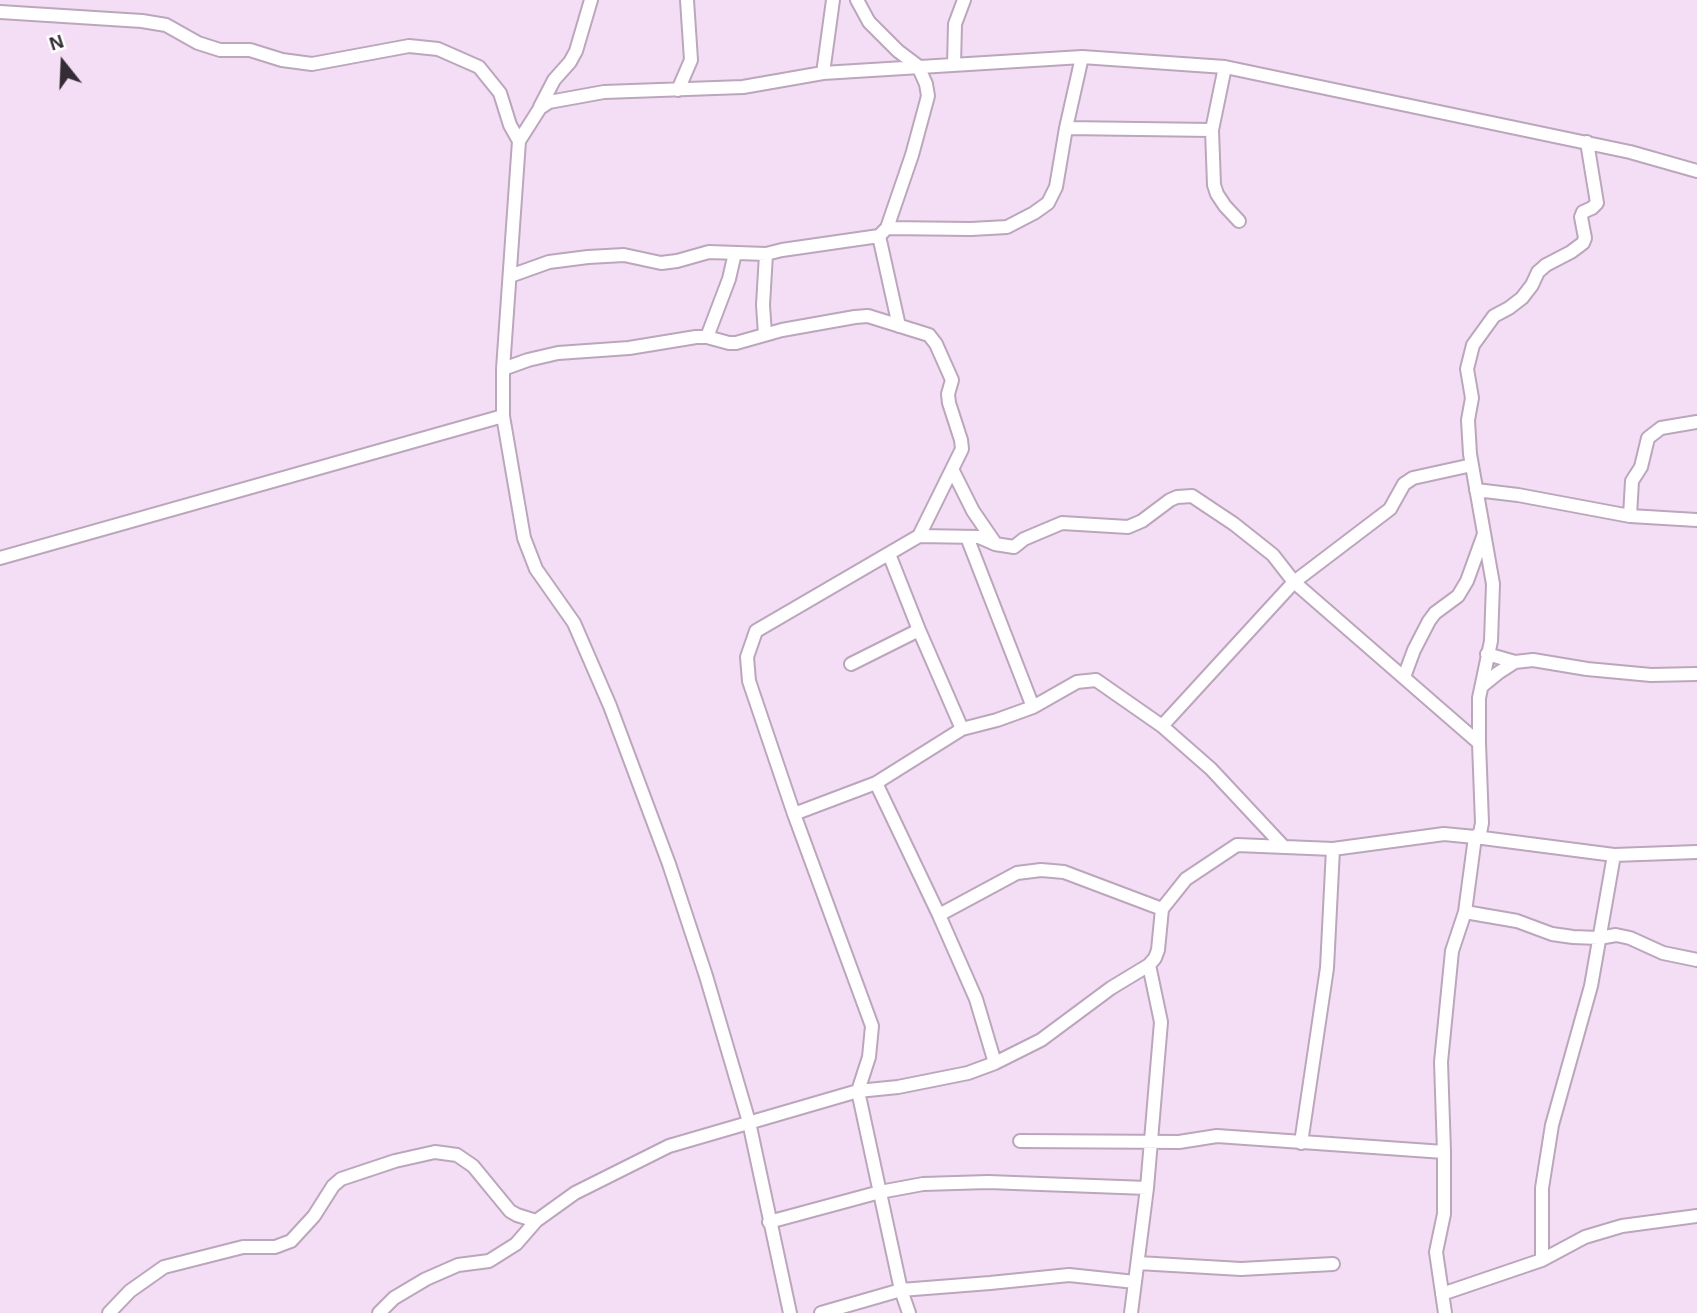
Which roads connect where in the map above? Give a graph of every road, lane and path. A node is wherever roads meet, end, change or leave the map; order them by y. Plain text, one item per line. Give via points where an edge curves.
1 (591, 0) edge
2 (687, 0) edge
3 (833, 0) edge
4 (857, 0) edge
5 (964, 0) edge
6 (0, 12) edge
7 (1082, 57) junction
8 (954, 65) junction
9 (918, 66) junction
10 (1225, 67) junction
11 (823, 73) junction
12 (678, 90) junction
13 (540, 108) junction
14 (1066, 128) junction
15 (1212, 130) junction
16 (519, 141) junction
17 (1587, 142) junction
18 (1696, 170) edge
19 (1239, 221) dead end
20 (883, 232) junction
21 (736, 253) junction
22 (766, 254) junction
23 (510, 276) junction
24 (899, 327) junction
25 (765, 334) junction
26 (707, 337) junction
27 (503, 369) junction
28 (503, 416) junction
29 (1697, 422) edge
30 (1472, 465) junction
31 (953, 471) junction
32 (1476, 490) junction
33 (1630, 516) junction
34 (1697, 520) edge
35 (1484, 533) junction
36 (919, 537) junction
37 (967, 537) junction
38 (995, 544) junction
39 (889, 554) junction
40 (0, 558) edge
41 (1492, 574) junction
42 (1467, 581) junction
43 (1294, 582) junction
44 (919, 630) junction
45 (1488, 654) junction
46 (1516, 662) junction
47 (851, 664) dead end
48 (1697, 674) edge
49 (1404, 677) junction
50 (1482, 686) junction
51 (1033, 707) junction
52 (1162, 726) junction
53 (962, 729) junction
54 (1479, 743) junction
55 (876, 783) junction
56 (794, 814) junction
57 (1475, 837) junction
58 (1284, 847) junction
59 (1333, 849) junction
60 (1697, 852) edge
61 (1614, 855) junction
62 (1162, 909) junction
63 (1465, 912) junction
64 (939, 915) junction
65 (1599, 937) junction
66 (1697, 960) edge
67 (1149, 965) junction
68 (995, 1063) junction
69 (858, 1091) junction
70 (749, 1122) junction
71 (1020, 1141) dead end
72 (1152, 1141) junction
73 (1301, 1143) junction
74 (1444, 1152) junction
75 (1147, 1188) junction
76 (880, 1192) junction
77 (1697, 1216) edge
78 (536, 1221) junction
79 (769, 1222) junction
80 (1542, 1260) junction
81 (1138, 1263) junction
82 (1333, 1264) dead end
83 (1135, 1282) junction
84 (901, 1290) junction
85 (1442, 1294) junction
86 (109, 1313) edge
87 (379, 1313) edge
88 (790, 1313) edge
89 (821, 1313) edge
90 (909, 1313) edge
91 (1131, 1313) edge
92 (1445, 1313) edge

1 - 13 street via 576,51
2 - 12 street via 691,60
3 - 11 street
4 - 9 street via 869,22
5 - 8 street via 955,24
6 - 16 street via 166,25 220,50 250,50 312,64 409,46 438,49 479,67 500,93
7 - 8 street
7 - 10 street
7 - 14 street
8 - 9 street
9 - 11 street
9 - 20 street via 928,96
10 - 15 street
10 - 17 street
11 - 12 street via 743,87
12 - 13 street via 604,92 549,102
13 - 16 street
14 - 15 street
14 - 20 street via 1056,187 1048,203 1034,213 1007,227
15 - 19 street via 1214,185
16 - 23 street
17 - 18 street
17 - 30 street via 1597,203 1581,217 1583,243 1538,272 1522,298 1494,316 1473,345 1467,369
20 - 22 street
20 - 24 street
21 - 22 street
21 - 23 street via 709,252 661,263 624,255 588,257 549,262
21 - 26 street
22 - 25 street
23 - 27 street
24 - 25 street via 855,317
24 - 31 street via 929,335 952,380 949,403 962,449
25 - 26 street via 729,344
26 - 27 street via 558,353
27 - 28 street
28 - 40 street
28 - 70 street via 524,538 536,569 574,623 610,706 673,876
29 - 33 street via 1661,428 1648,438 1641,467 1632,481
30 - 32 street
30 - 43 street via 1413,478 1404,484 1390,509
31 - 36 street
31 - 38 street
32 - 33 street
32 - 35 street
33 - 34 street
35 - 41 street
35 - 42 street
36 - 37 street
36 - 39 street
37 - 38 street
37 - 51 street
38 - 43 street via 1014,547 1062,523 1128,527 1170,500 1192,496 1273,555
39 - 44 street
39 - 56 street via 756,631 747,657 749,681
41 - 42 street
41 - 45 street
42 - 49 street via 1458,596 1429,621
43 - 49 street
43 - 52 street
44 - 47 street
44 - 53 street
45 - 46 street
45 - 50 street
46 - 48 street via 1533,660 1651,675
46 - 50 street
49 - 54 street
50 - 54 street
51 - 52 street via 1076,682 1096,680
51 - 53 street
52 - 58 street via 1211,769
53 - 55 street
54 - 57 street via 1482,822
55 - 56 street
55 - 64 street
56 - 69 street via 872,1026 869,1057
57 - 59 street via 1444,834
57 - 61 street
57 - 63 street
58 - 59 street
58 - 62 street via 1237,845 1186,879
59 - 73 street via 1327,968
60 - 61 street
61 - 65 street
62 - 64 street via 1064,872 1041,870 1017,873
62 - 67 street via 1158,950
63 - 65 street via 1517,921 1552,934
63 - 74 street via 1452,951 1441,1062
64 - 68 street via 976,999
65 - 66 street via 1630,938 1663,953
65 - 80 street via 1591,986 1552,1125 1542,1188
67 - 68 street via 1041,1040
67 - 72 street via 1161,1022
68 - 69 street via 968,1073
69 - 70 street
69 - 76 street
70 - 78 street via 669,1146 575,1193
70 - 79 street
71 - 72 street
72 - 73 street via 1217,1136
72 - 75 street
73 - 74 street
74 - 85 street via 1444,1214 1437,1252
75 - 76 street via 988,1182 923,1184
75 - 81 street
76 - 79 street
76 - 84 street
77 - 80 street via 1622,1226 1585,1237
78 - 86 street via 510,1211 473,1166 457,1155 435,1152 341,1178 291,1241 275,1247 243,1247 164,1267
78 - 87 street via 516,1244 489,1261 458,1265 426,1279
79 - 88 street
80 - 85 street
81 - 82 street via 1241,1269
81 - 83 street
83 - 84 street via 1069,1275
83 - 91 street
84 - 89 street
84 - 90 street
85 - 92 street

